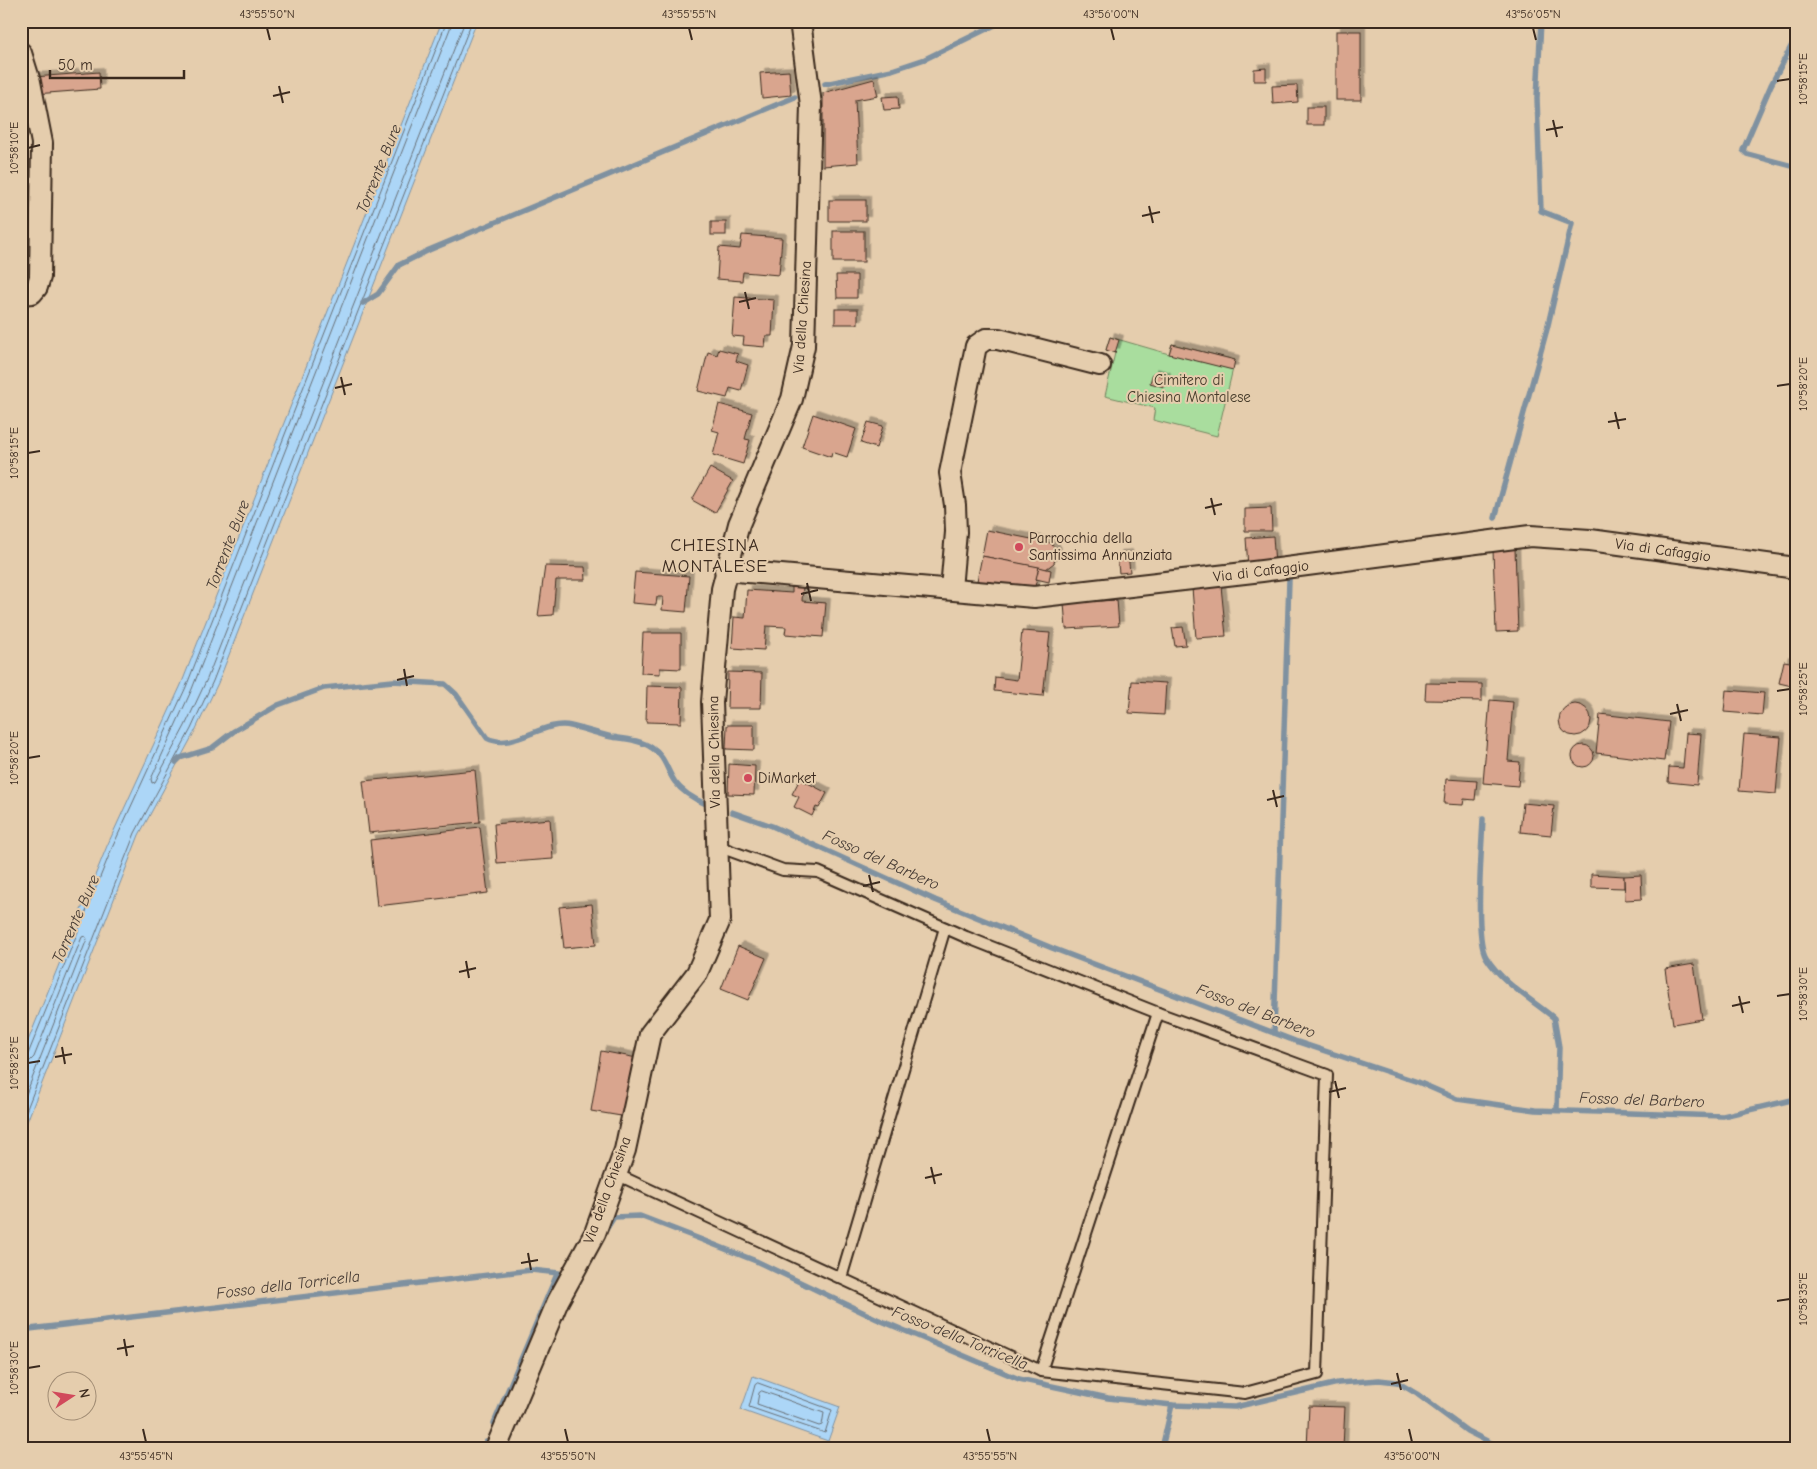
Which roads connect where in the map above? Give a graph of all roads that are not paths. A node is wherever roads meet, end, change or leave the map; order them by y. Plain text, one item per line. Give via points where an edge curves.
1 (800, 21) edge
2 (21, 54) edge
3 (27, 294) edge
4 (1100, 365) dead end
5 (1796, 568) edge
6 (725, 570) junction
7 (951, 589) junction
8 (717, 846) junction
9 (945, 928) junction
10 (1158, 1012) junction
11 (616, 1174) junction
12 (841, 1278) junction
13 (1042, 1371) junction
14 (496, 1448) edge

1 - 6 street, Via della Chiesina via 811,105 802,362 792,399 739,524
2 - 3 street via 42,143 40,277 37,287
4 - 7 street via 998,339 986,339 976,346 950,473 956,532
5 - 7 street, Via di Cafaggio via 1590,540 1530,536 1042,596
6 - 7 street, Via di Cafaggio
6 - 8 street, Via della Chiesina via 712,702
8 - 9 lane via 783,870 818,872
8 - 11 street, Via della Chiesina via 720,920 697,973 650,1034 625,1150
9 - 10 lane
9 - 12 lane
10 - 13 lane
10 - 13 lane via 1327,1076 1317,1374 1245,1393
11 - 12 lane
11 - 14 street, Via della Chiesina via 594,1233 558,1301
12 - 13 lane

